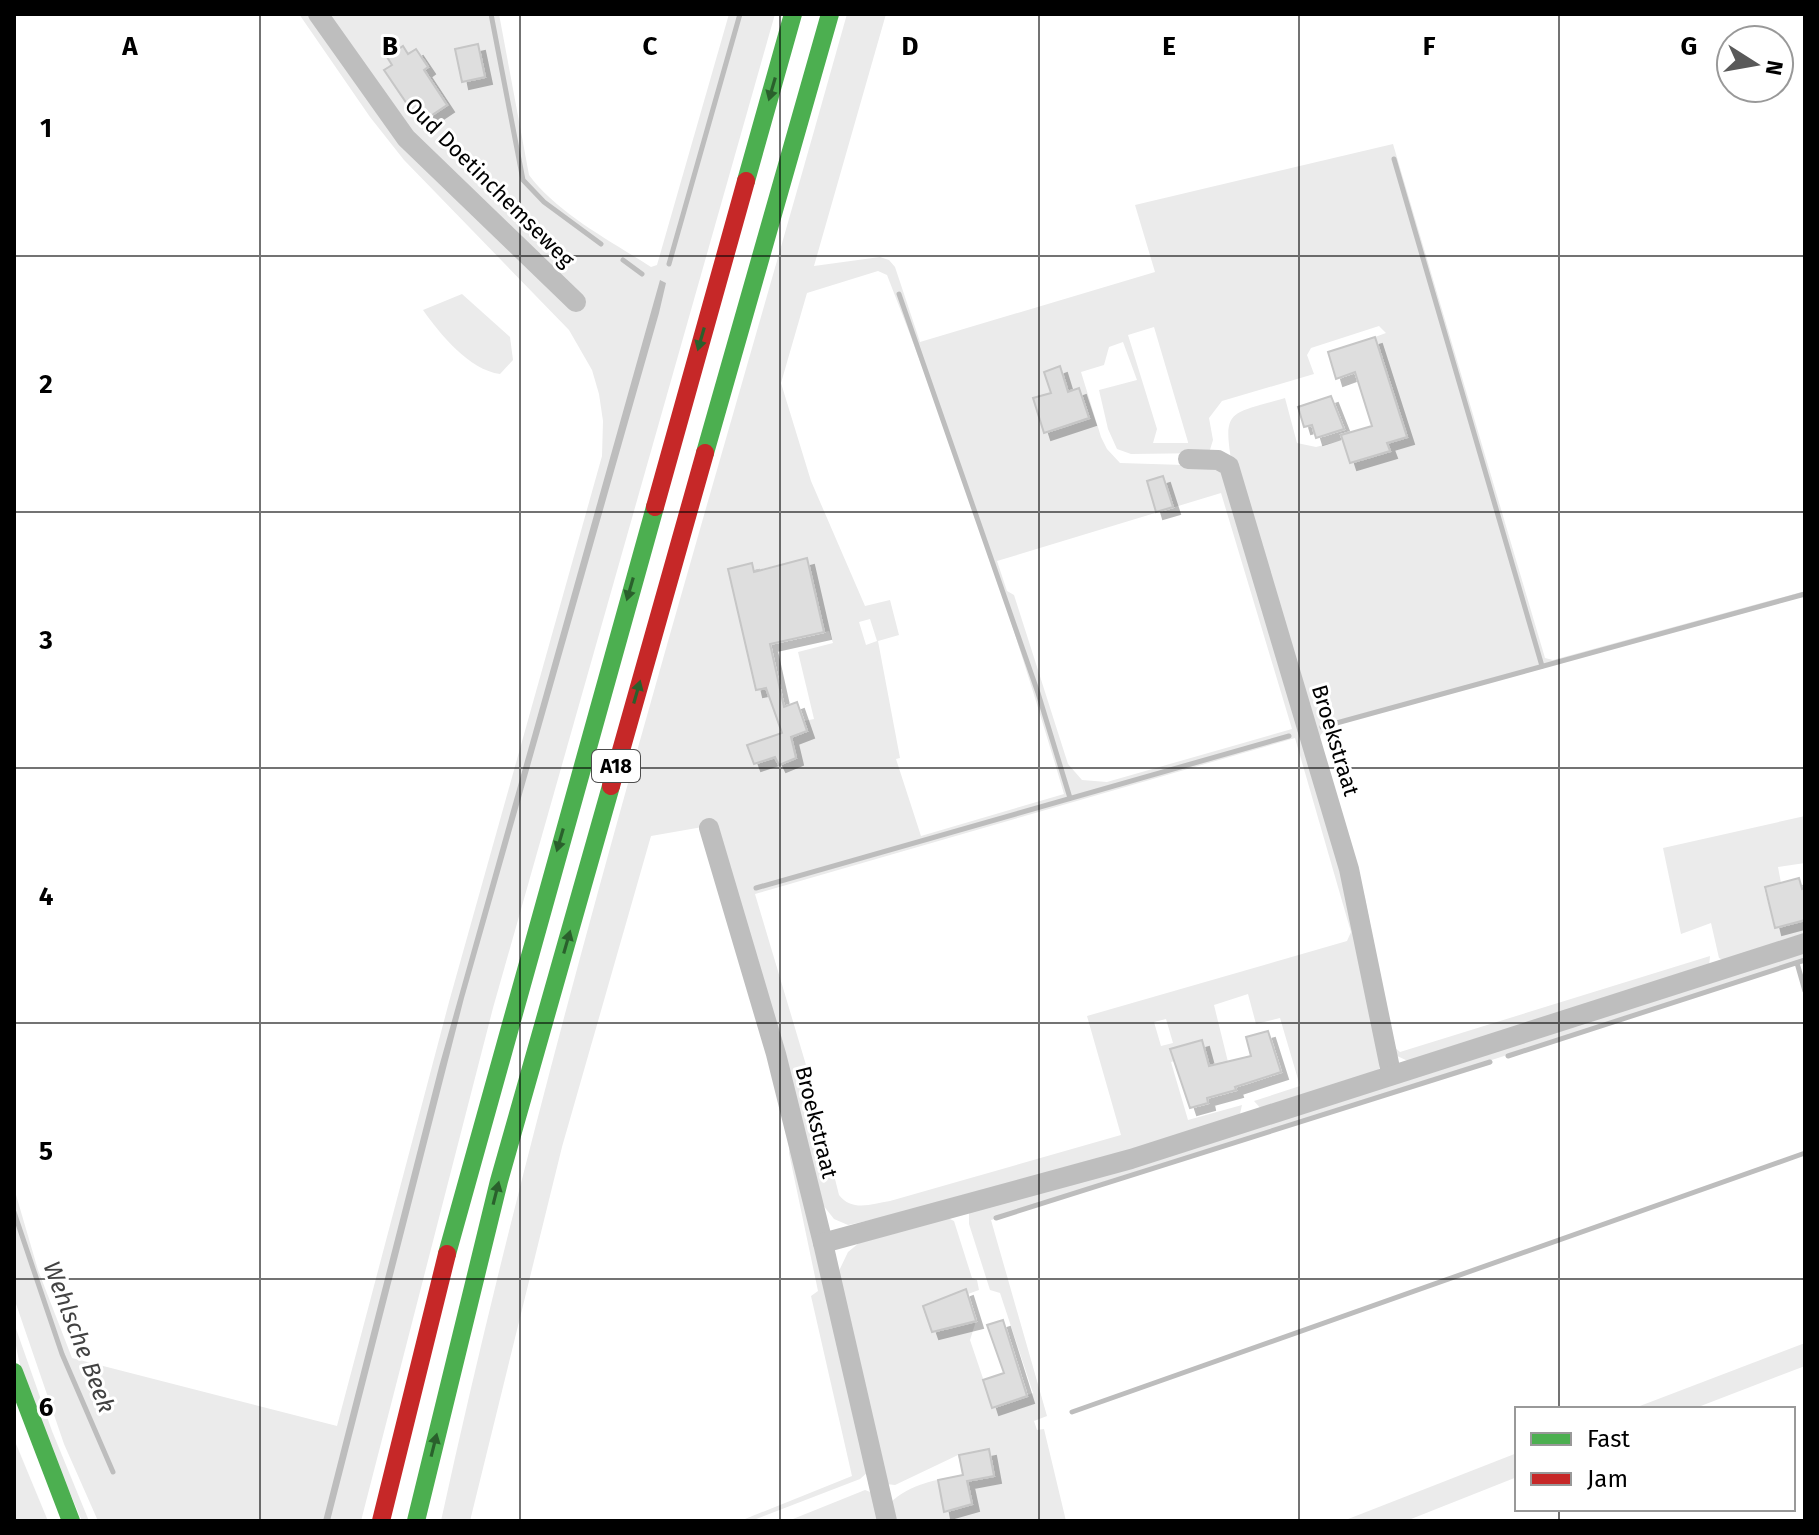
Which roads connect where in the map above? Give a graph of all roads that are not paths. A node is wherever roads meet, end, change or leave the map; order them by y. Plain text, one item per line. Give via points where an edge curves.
1 (318, 14) edge
2 (793, 14) edge
3 (830, 14) edge
4 (576, 302) dead end
5 (1188, 459) dead end
6 (709, 828) dead end
7 (1805, 943) edge
8 (1391, 1073) junction
9 (823, 1243) junction
10 (14, 1372) edge
11 (71, 1521) edge
12 (381, 1521) edge
13 (416, 1521) edge
14 (887, 1521) edge

1 - 4 street, Oud Doetinchemseweg via 406,138
2 -> 12 main road, A18 via 471,1163
13 -> 3 main road, A18 via 499,1181
5 - 8 street, Broekstraat via 1218,460 1229,466 1349,869
6 - 9 street, Broekstraat via 768,1025
7 - 8 street
8 - 9 street via 1131,1159
9 - 14 street, Broekstraat
10 - 11 main road

